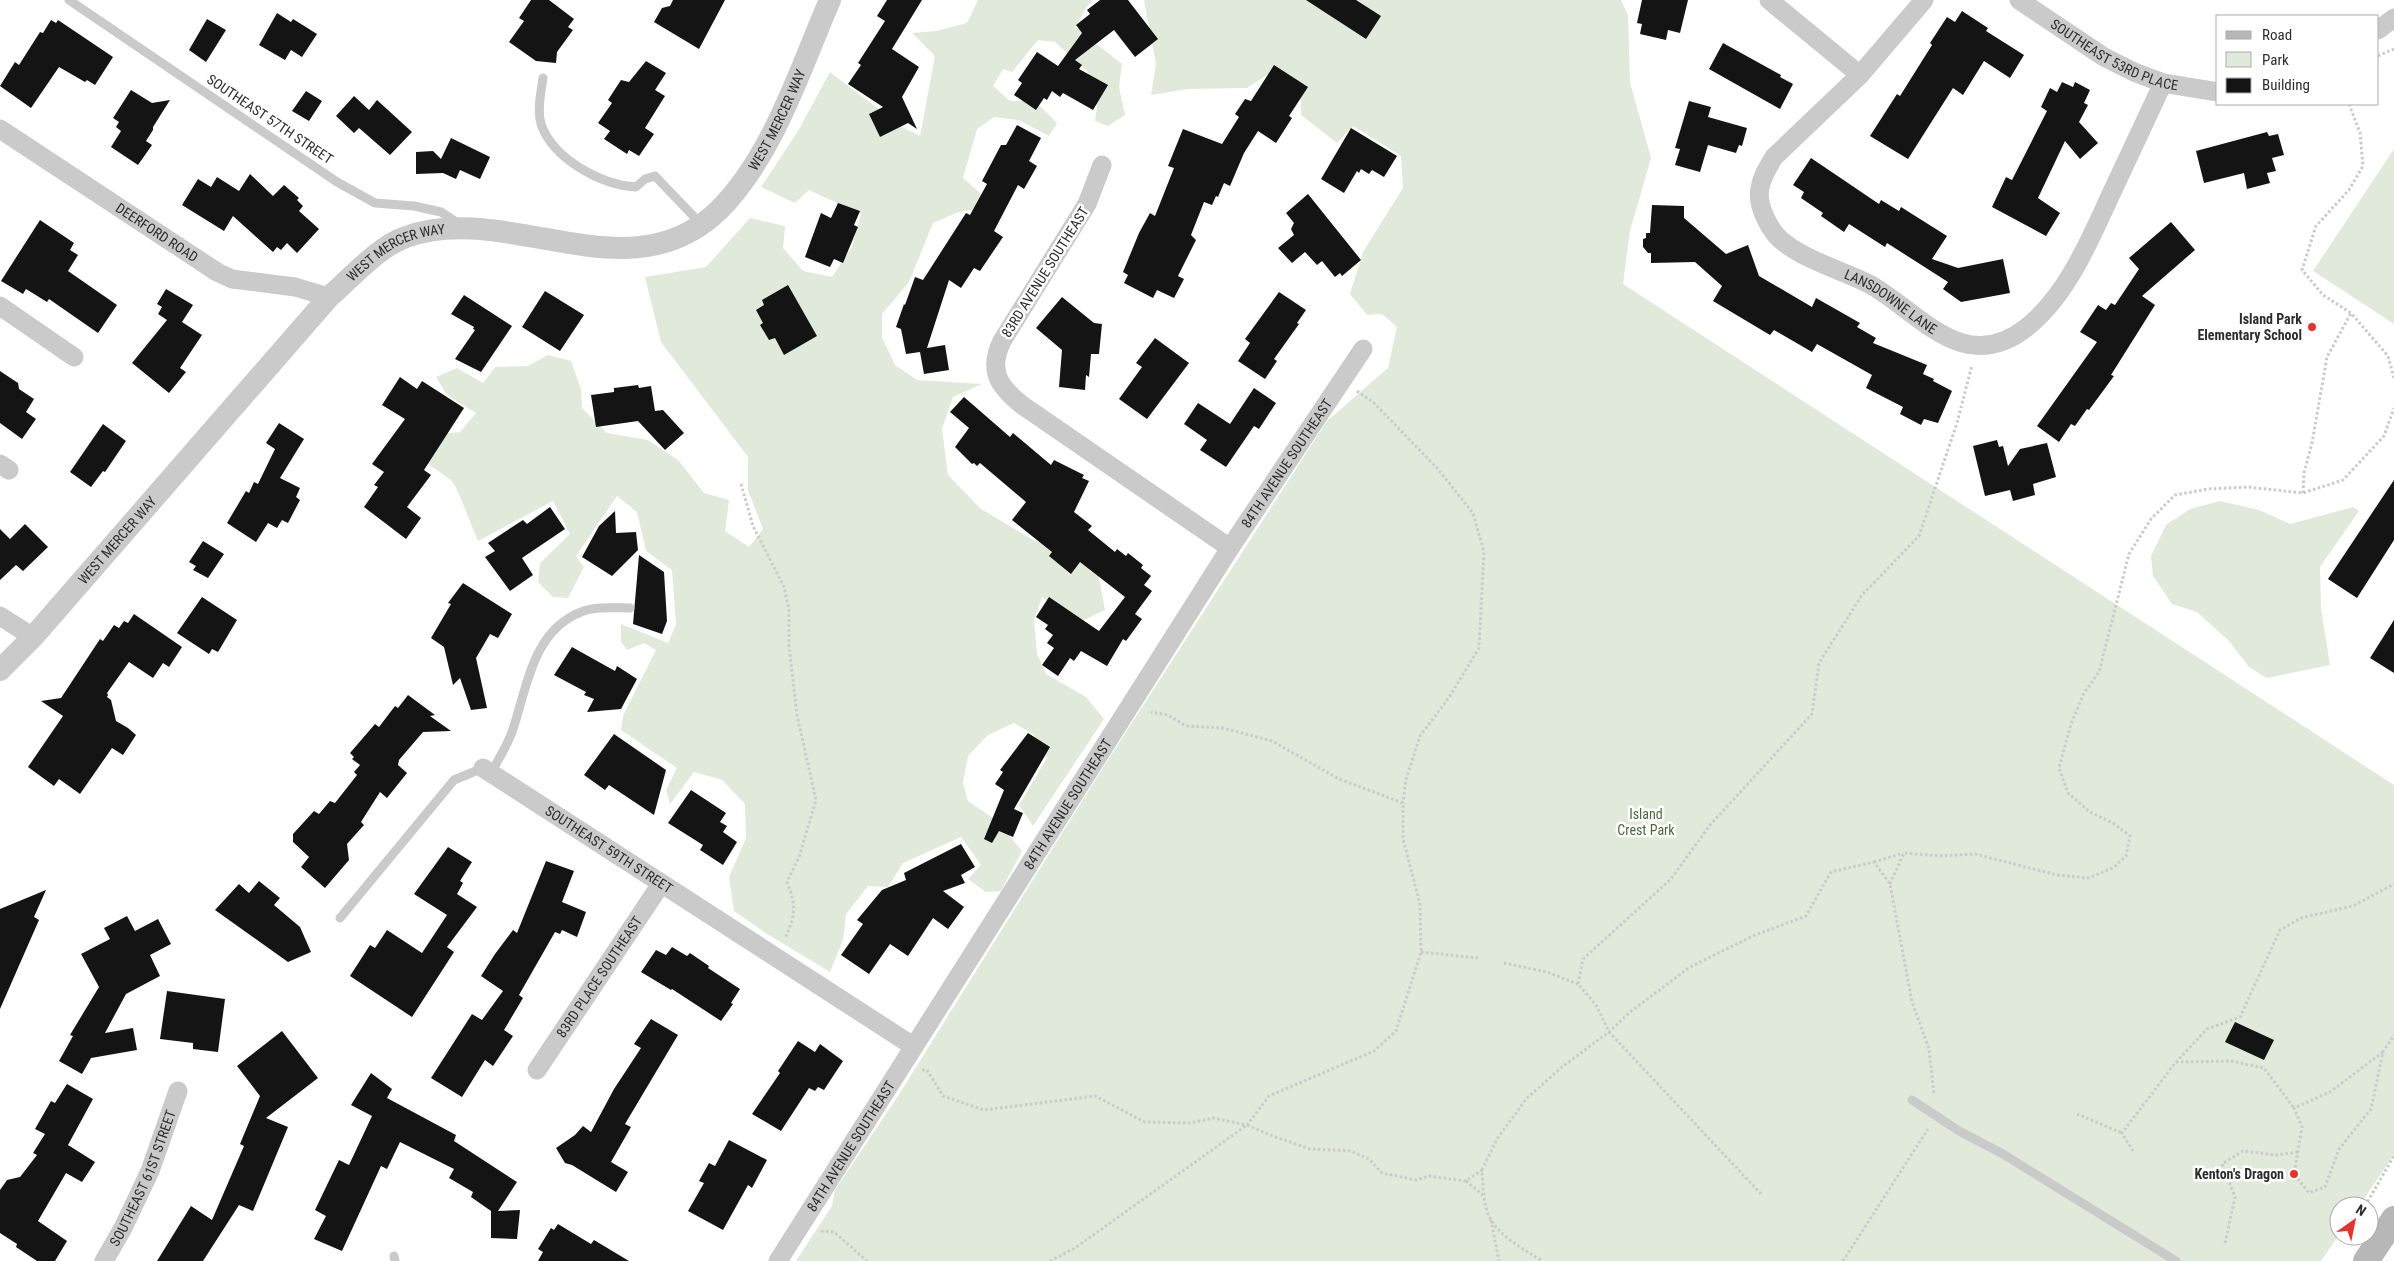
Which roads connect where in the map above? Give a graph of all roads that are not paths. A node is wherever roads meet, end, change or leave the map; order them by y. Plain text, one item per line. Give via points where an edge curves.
1 (69, 0) edge
2 (830, 0) edge
3 (1769, 0) edge
4 (1924, 0) edge
5 (2019, 0) edge
6 (2394, 18) edge
7 (2379, 29) edge
8 (1860, 75) junction
9 (543, 78) dead end
10 (2163, 83) junction
11 (2216, 92) edge
12 (0, 129) edge
13 (1102, 165) dead end
14 (701, 224) junction
15 (467, 228) junction
16 (329, 298) junction
17 (0, 306) edge
18 (1363, 349) dead end
19 (74, 357) dead end
20 (1230, 548) junction
21 (630, 608) dead end
22 (0, 616) edge
23 (33, 637) junction
24 (0, 670) edge
25 (487, 770) junction
26 (662, 884) junction
27 (340, 918) dead end
28 (913, 1046) junction
29 (537, 1070) dead end
30 (178, 1091) dead end
31 (1912, 1100) dead end
32 (2394, 1219) edge
33 (104, 1261) edge
34 (778, 1261) edge
35 (2176, 1261) edge
36 (2366, 1261) edge

1 - 15 lane, SOUTHEAST 57TH STREET via 374,203 440,212
2 - 14 street, WEST MERCER WAY via 757,162 718,210
3 - 8 street
4 - 8 street, LANSDOWNE LANE
5 - 10 street, SOUTHEAST 53RD PLACE via 2104,57
6 - 7 street
8 - 10 street, LANSDOWNE LANE via 1774,157 1759,190 1768,224 1785,244 1871,286 1932,330 1957,343 1978,345 2000,344 2026,328 2049,305 2072,274
9 - 14 lane via 539,101 542,124 566,159 596,176 626,187 636,187 655,176
10 - 11 street, SOUTHEAST 53RD PLACE
12 - 16 street, DEERFORD ROAD via 217,272 232,279 295,287
13 - 20 street, 83RD AVENUE SOUTHEAST via 1088,204 1002,341 994,358 999,380 1006,392 1022,405
14 - 15 street, WEST MERCER WAY via 664,243 633,249
15 - 16 street, WEST MERCER WAY via 428,230 404,237 384,249
16 - 23 street, WEST MERCER WAY
17 - 19 street
18 - 20 street, 84TH AVENUE SOUTHEAST
20 - 28 street, 84TH AVENUE SOUTHEAST
21 - 25 lane via 583,611 563,621 541,647 531,668 511,734
22 - 23 street
23 - 24 street, WEST MERCER WAY
25 - 26 street, SOUTHEAST 59TH STREET
25 - 27 lane via 454,780
26 - 28 street, SOUTHEAST 59TH STREET
26 - 29 street, 83RD PLACE SOUTHEAST
28 - 34 street, 84TH AVENUE SOUTHEAST
30 - 33 street, SOUTHEAST 61ST STREET via 150,1171
31 - 35 lane
32 - 36 main road

